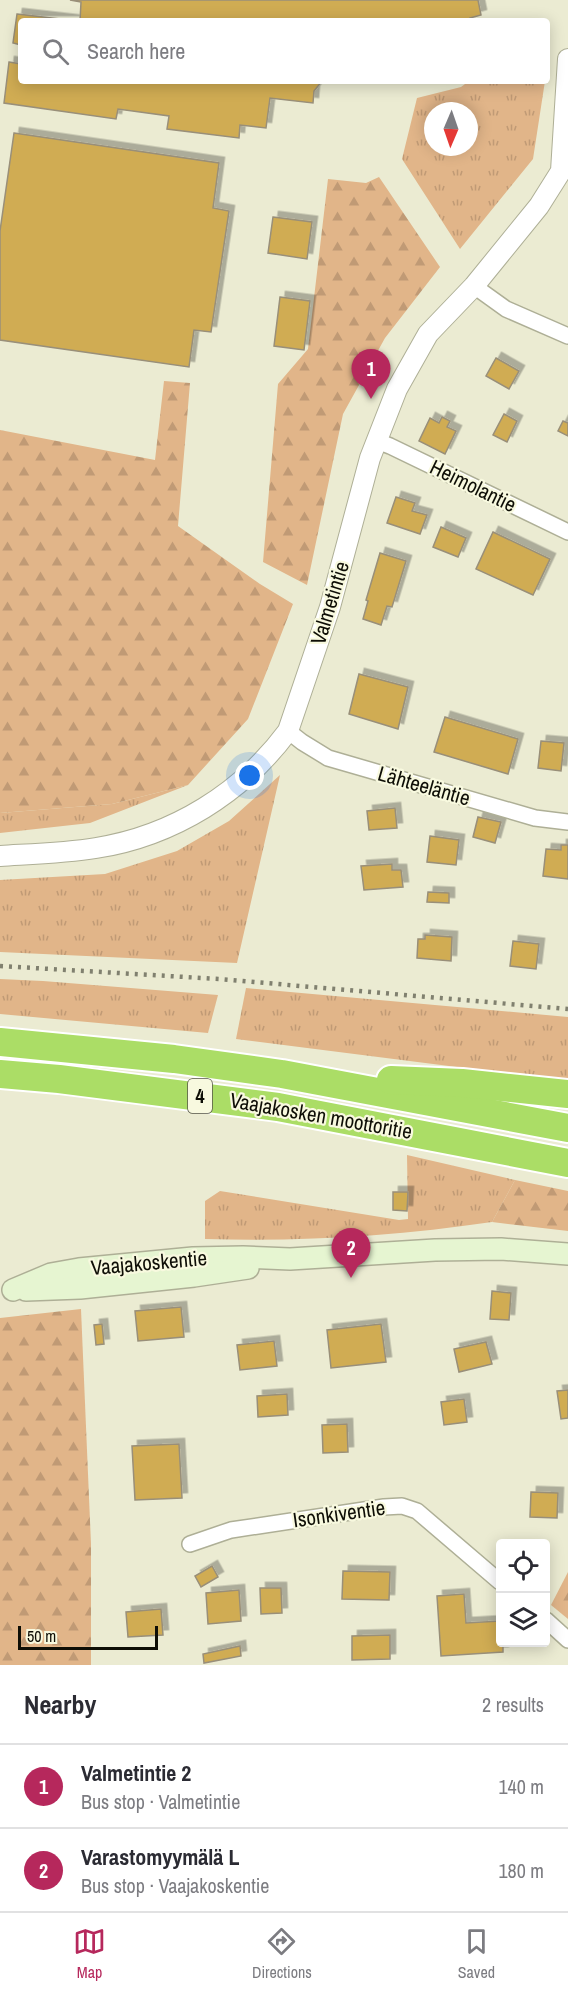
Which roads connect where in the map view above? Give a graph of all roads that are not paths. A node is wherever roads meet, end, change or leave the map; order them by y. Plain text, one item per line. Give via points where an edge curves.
1 (568, 59) edge
2 (564, 173) edge
3 (474, 286) junction
4 (568, 336) edge
5 (377, 441) junction
6 (568, 532) edge
7 (288, 731) junction
8 (568, 822) edge
9 (0, 856) edge
10 (0, 1042) edge
11 (0, 1074) edge
12 (347, 1085) junction
13 (568, 1094) edge
14 (568, 1128) edge
15 (568, 1163) edge
16 (568, 1254) edge
17 (6, 1291) edge
18 (190, 1544) dead end
19 (496, 1578) edge
20 (550, 1624) edge
21 (568, 1640) edge

1 - 2 street
2 - 3 street, Valmetintie
3 - 4 street via 506,309
3 - 5 street, Valmetintie via 428,334 397,388
5 - 6 street, Heimolantie
5 - 7 street, Valmetintie via 330,607
7 - 8 street, Lähteeläntie via 328,758 536,818
7 - 9 street, Valmetintie via 252,772 226,794 158,831 96,848
10 - 12 highway, Vaajakosken moottoritie / 4 via 174,1059
11 - 15 highway, Vaajakosken moottoritie / 4 via 278,1107
12 - 13 highway via 395,1079
12 - 14 highway, Vaajakosken moottoritie / 4
16 - 17 main road, Vaajakoskentie via 501,1249 290,1259 193,1258 79,1269 51,1274
18 - 19 street, Isonkiventie via 231,1530 402,1506 417,1510
20 - 21 street

